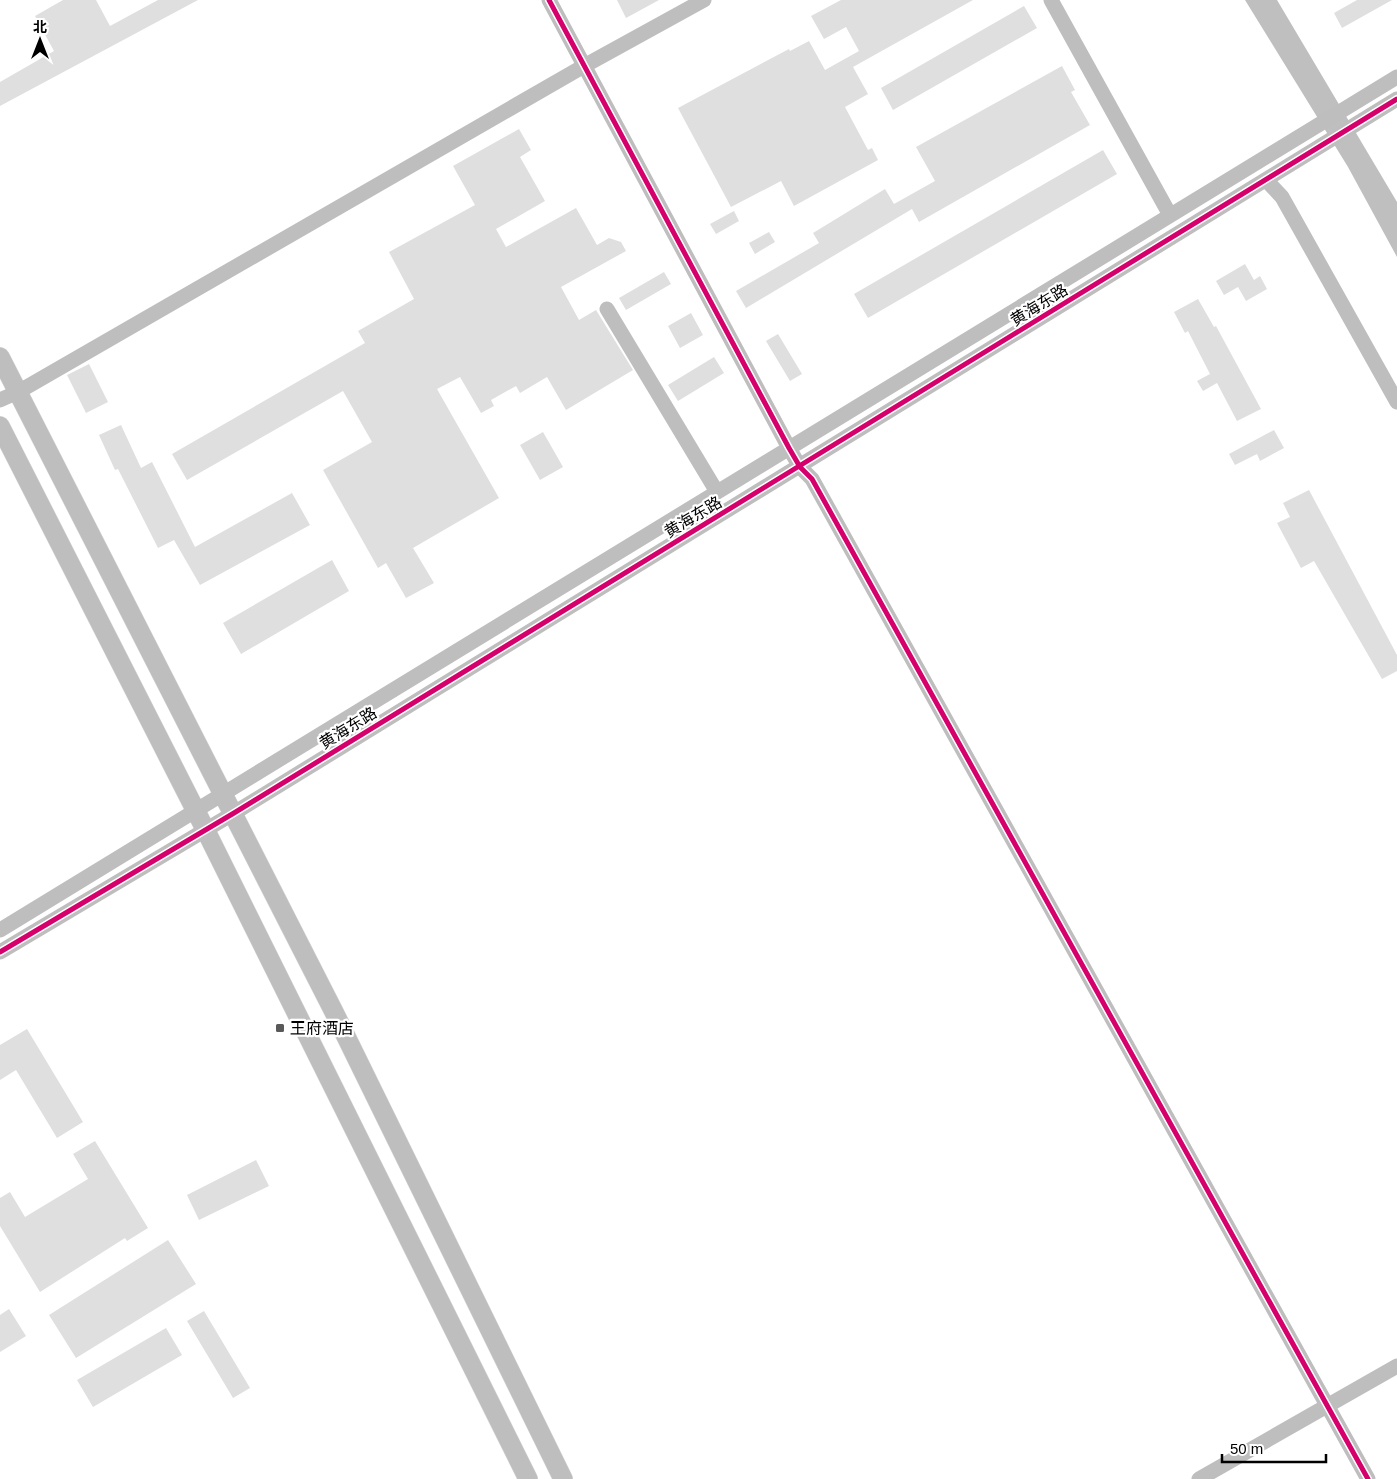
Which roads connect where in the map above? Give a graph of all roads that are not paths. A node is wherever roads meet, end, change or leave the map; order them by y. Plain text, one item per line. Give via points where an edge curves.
1 (549, 0) edge
2 (704, 0) edge
3 (1051, 0) edge
4 (584, 66) junction
5 (1397, 77) edge
6 (1397, 99) edge
7 (1266, 180) junction
8 (1170, 215) junction
9 (607, 309) dead end
10 (0, 357) edge
11 (18, 392) junction
12 (0, 400) edge
13 (1397, 402) edge
14 (0, 426) edge
15 (789, 448) junction
16 (800, 466) junction
17 (716, 492) junction
18 (224, 793) junction
19 (196, 810) junction
20 (234, 813) junction
21 (205, 829) junction
22 (0, 930) edge
23 (0, 952) edge
24 (1397, 1366) edge
25 (1326, 1406) junction
26 (528, 1479) edge
27 (563, 1479) edge
28 (1199, 1479) edge
29 (1368, 1479) edge

1 - 4 street
2 - 4 street
3 - 8 street
4 - 11 street
4 - 15 street
5 - 8 street, 黄海东路
6 - 7 street, 黄海东路
7 - 13 street via 1282,197
7 - 16 street, 黄海东路
8 - 15 street, 黄海东路
9 - 17 street
10 - 11 main road
11 - 12 street
11 - 18 main road
14 - 19 main road
15 - 16 street
15 - 17 street, 黄海东路
16 - 20 street, 黄海东路
16 - 25 street via 812,479
17 - 18 street, 黄海东路
18 - 19 street, 黄海东路
18 - 20 main road
19 - 21 main road
19 - 22 street, 黄海东路
20 - 21 street, 黄海东路
20 - 27 main road
21 - 23 street, 黄海东路
21 - 26 main road
24 - 25 street
25 - 28 street
25 - 29 street

